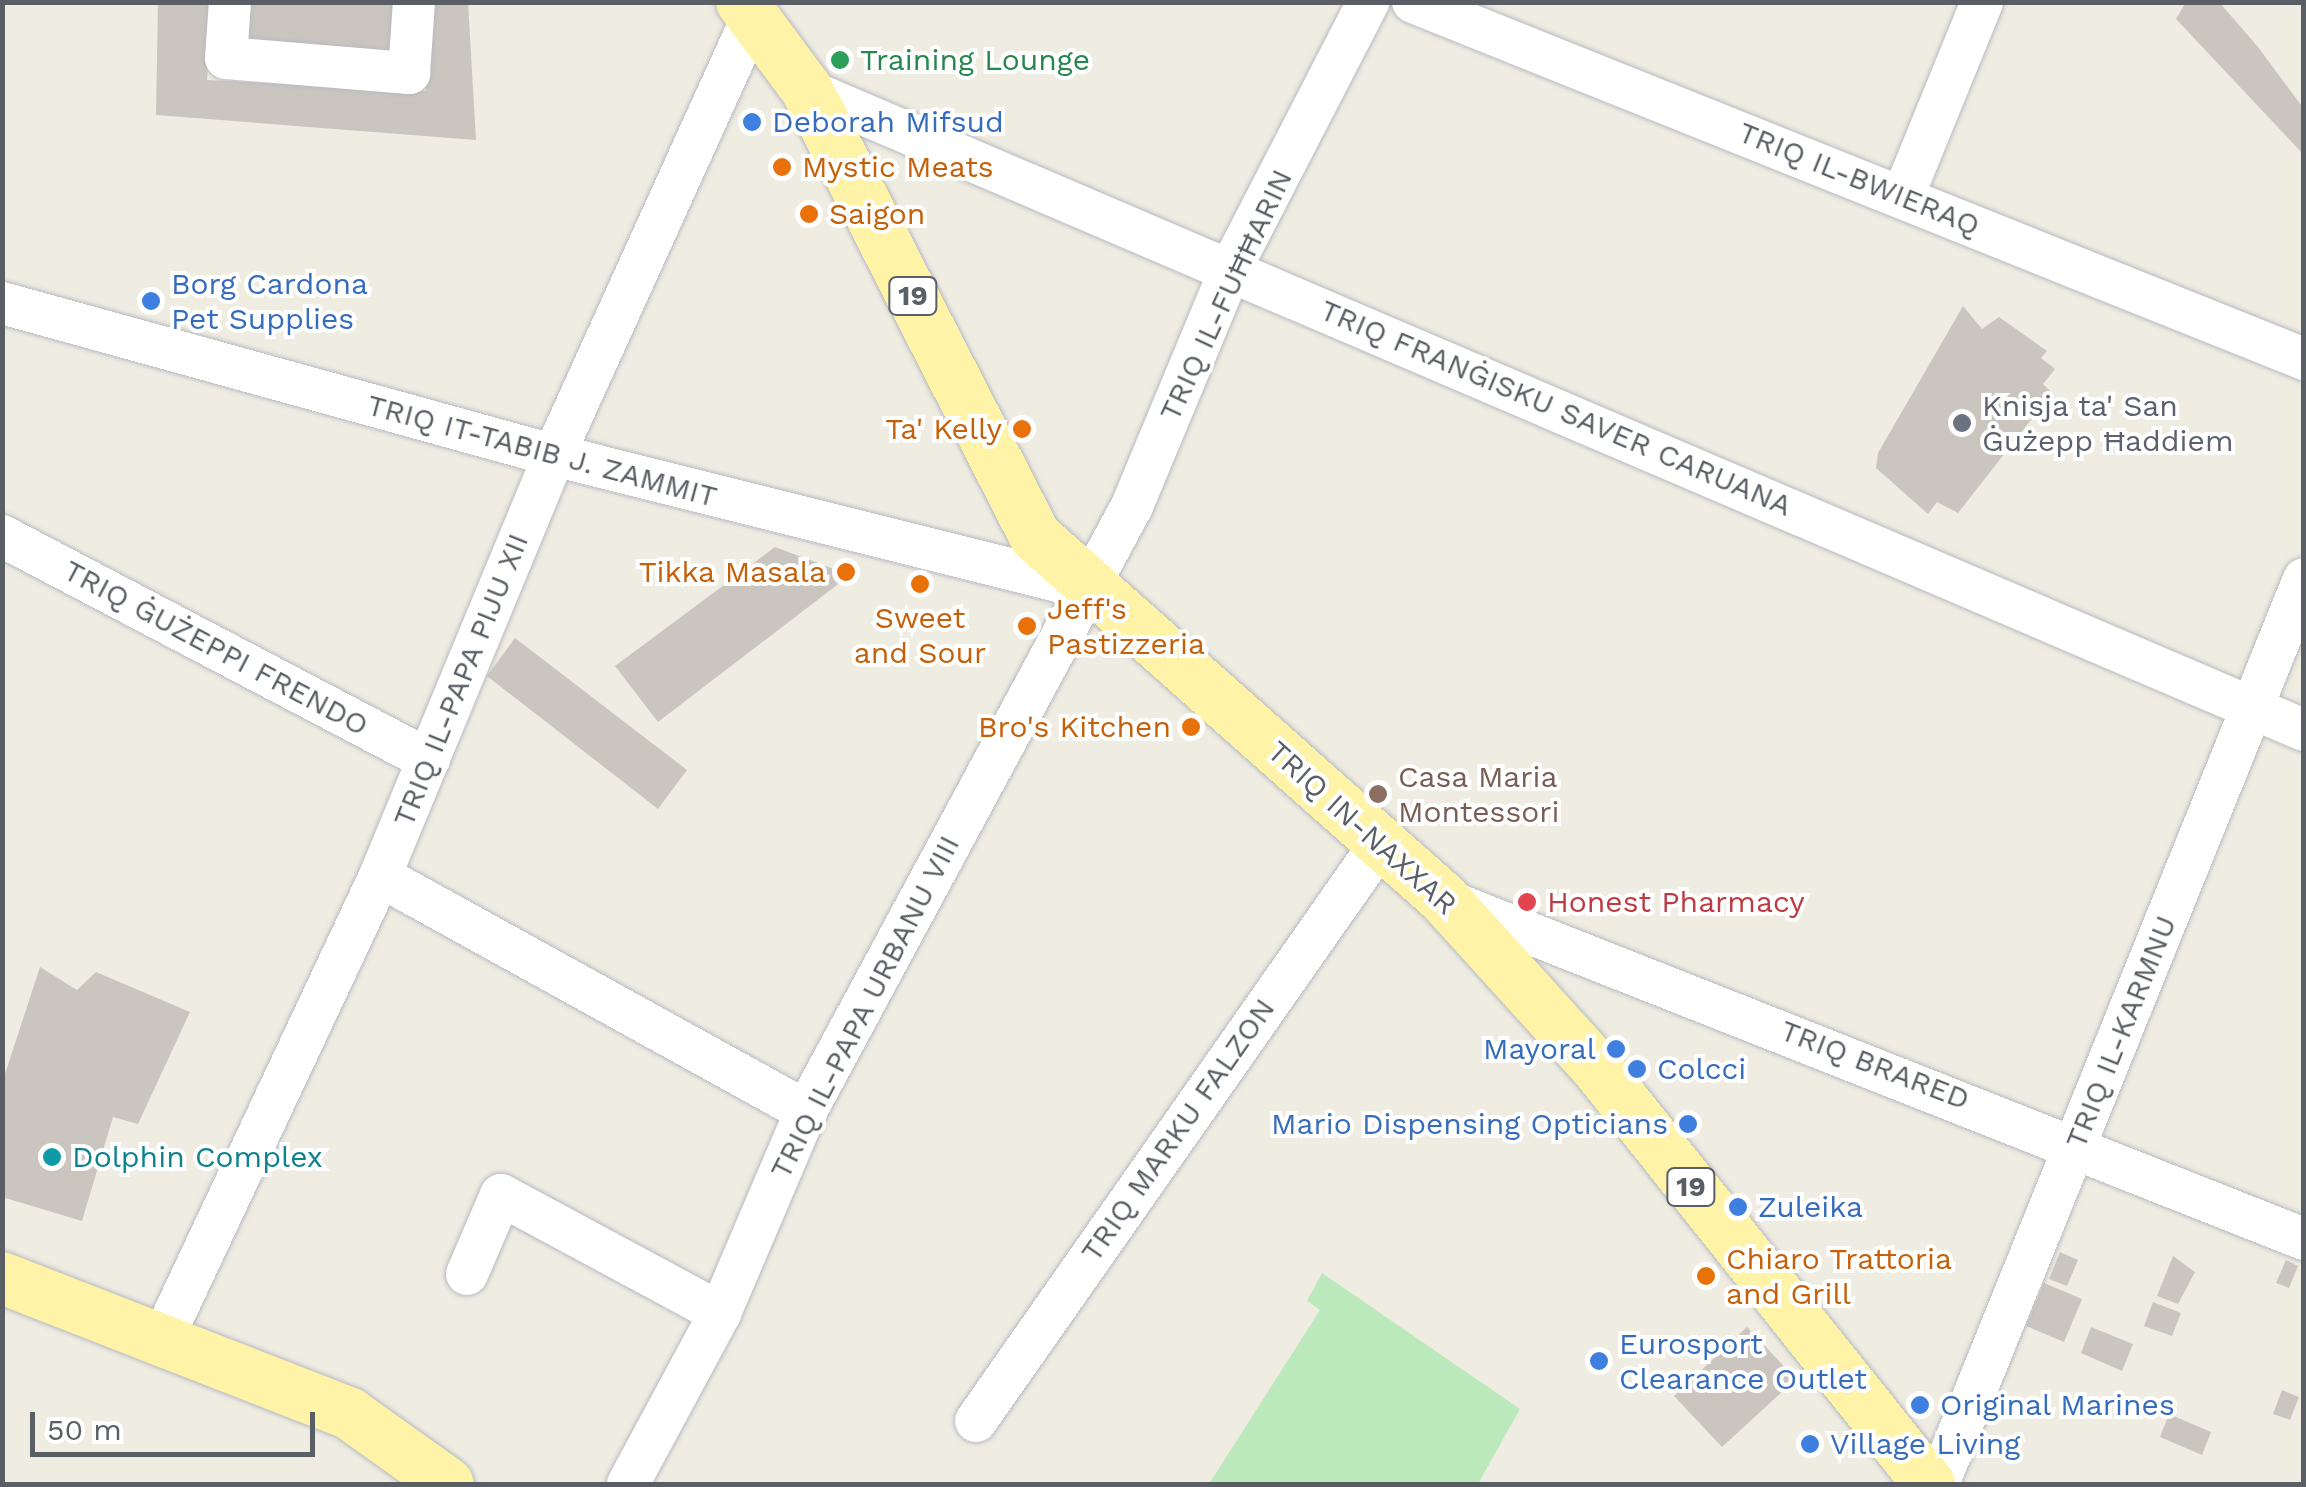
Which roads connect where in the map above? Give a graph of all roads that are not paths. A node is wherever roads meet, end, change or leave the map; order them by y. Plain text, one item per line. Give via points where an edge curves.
1 (230, 2) edge
2 (414, 2) edge
3 (1368, 2) edge
4 (1412, 2) edge
5 (1982, 2) edge
6 (747, 10) edge
7 (807, 90) junction
8 (1903, 196) junction
9 (1232, 268) junction
10 (2, 303) edge
11 (2304, 359) edge
12 (554, 455) junction
13 (2, 536) edge
14 (2304, 579) edge
15 (1085, 588) junction
16 (2252, 708) junction
17 (2304, 730) edge
18 (429, 760) junction
19 (1383, 840) junction
20 (380, 876) junction
21 (1443, 898) junction
22 (806, 1111) junction
23 (2077, 1142) junction
24 (2304, 1239) edge
25 (468, 1274) dead end
26 (2, 1278) edge
27 (720, 1313) junction
28 (162, 1340) junction
29 (976, 1421) dead end
30 (448, 1484) edge
31 (628, 1484) edge
32 (1929, 1484) edge
33 (1938, 1484) edge

1 - 2 street via 226,58 409,73
3 - 9 street, TRIQ IL-FUĦĦARIN
4 - 8 street, TRIQ IL-BWIERAQ
5 - 8 street
6 - 7 main road, TRIQ IN-NAXXAR / 19
6 - 12 street, TRIQ IL-PAPA PIJU XII
7 - 9 street, TRIQ FRANĠISKU SAVER CARUANA
7 - 15 main road, TRIQ IN-NAXXAR / 19 via 1034,536
8 - 11 street, TRIQ IL-BWIERAQ
9 - 15 street, TRIQ IL-FUĦĦARIN via 1132,506
9 - 16 street, TRIQ FRANĠISKU SAVER CARUANA
10 - 12 street, TRIQ IT-TABIB J. ZAMMIT
12 - 15 street, TRIQ IT-TABIB J. ZAMMIT
12 - 18 street, TRIQ IL-PAPA PIJU XII
13 - 18 street, TRIQ ĠUŻEPPI FRENDO
14 - 16 street, TRIQ IL-KARMNU
15 - 19 main road, TRIQ IN-NAXXAR / 19
15 - 22 street, TRIQ IL-PAPA URBANU VIII
16 - 17 street, TRIQ FRANĠISKU SAVER CARUANA
16 - 23 street, TRIQ IL-KARMNU
18 - 20 street, TRIQ IL-PAPA PIJU XII
19 - 21 main road, TRIQ IN-NAXXAR / 19
19 - 29 street, TRIQ MARKU FALZON
20 - 22 street
20 - 28 street, TRIQ IL-PAPA PIJU XII
21 - 23 street, TRIQ BRARED
21 - 32 main road, TRIQ IN-NAXXAR / 19 via 1598,1069
22 - 27 street, TRIQ IL-PAPA URBANU VIII
23 - 24 street, TRIQ BRARED
23 - 33 street, TRIQ IL-KARMNU
25 - 27 street via 501,1196
26 - 28 main road
27 - 31 street, TRIQ IL-PAPA URBANU VIII
28 - 30 main road via 350,1414

